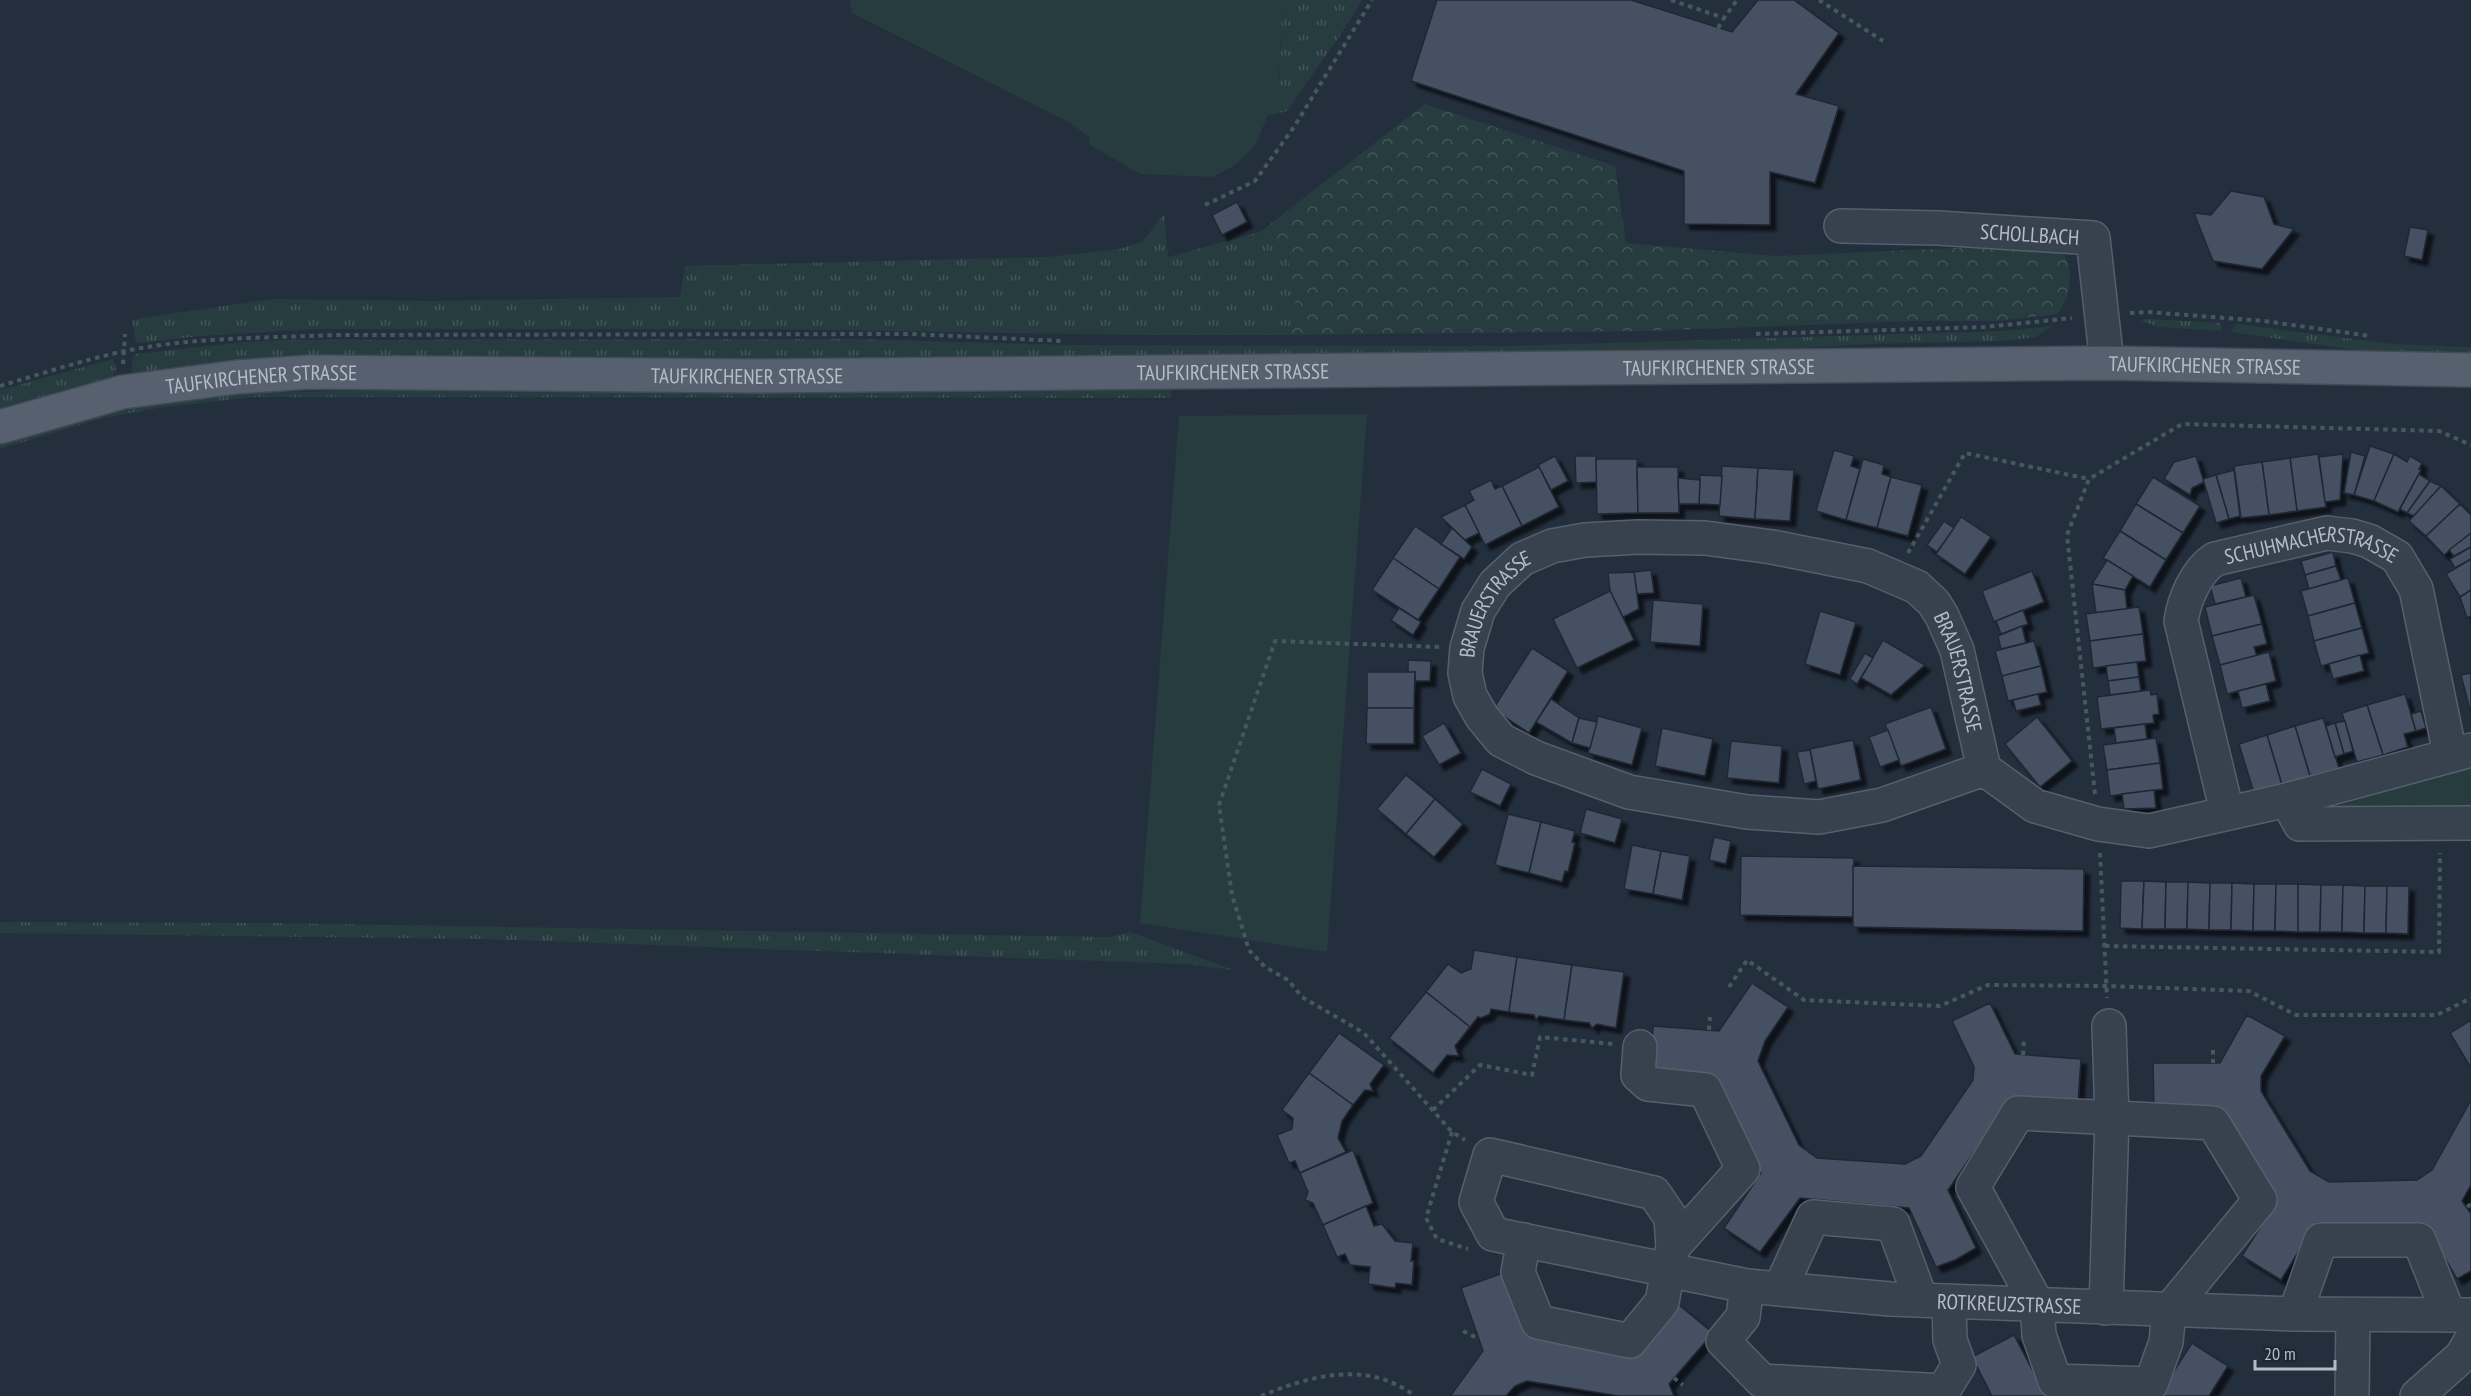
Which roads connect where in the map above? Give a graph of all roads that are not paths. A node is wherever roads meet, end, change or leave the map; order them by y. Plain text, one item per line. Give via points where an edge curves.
1 (1841, 226) dead end
2 (2107, 363) junction
3 (2471, 370) edge
4 (0, 427) edge
5 (2461, 752) edge
6 (1984, 769) junction
7 (2287, 800) junction
8 (2227, 812) junction
9 (2456, 823) edge
10 (2109, 1026) road end
11 (1640, 1047) road end
12 (2112, 1119) junction
13 (1524, 1240) junction
14 (1670, 1259) junction
15 (1747, 1287) junction
16 (1780, 1289) junction
17 (1935, 1300) junction
18 (2037, 1304) junction
19 (2106, 1308) junction
20 (2169, 1311) junction
21 (2295, 1314) junction
22 (2460, 1315) edge
23 (2353, 1316) junction
24 (2471, 1340) edge
25 (2352, 1396) edge
26 (2417, 1396) edge

1 - 2 street, SCHOLLBACH via 2092,238
2 - 3 main road, TAUFKIRCHENER STRASSE
2 - 4 main road, TAUFKIRCHENER STRASSE via 753,376 310,372 123,392
5 - 7 street
5 - 8 street, SCHUHMACHERSTRASSE via 2416,589 2397,557 2361,539 2327,532 2215,559 2201,573 2184,604 2181,621
6 - 6 street, BRAUERSTRASSE via 1957,650 1942,616 1917,586 1868,566 1705,538 1638,537 1552,546 1522,559 1495,584 1478,611 1467,648 1465,673 1470,696 1501,740 1536,758 1629,792 1747,812 1819,817 1882,805
6 - 8 street via 2035,806 2098,824 2149,831
7 - 8 street
7 - 9 street via 2300,824
10 - 12 street
11 - 14 street via 1638,1075 1648,1084 1705,1090 1743,1169
12 - 18 street via 2018,1113 1973,1187
12 - 19 street
12 - 20 street via 2213,1123 2260,1200
13 - 14 street, ROTKREUZSTRASSE
13 - 14 street via 1518,1272 1538,1322 1630,1341 1662,1302
13 - 14 street, ROTKREUZSTRASSE via 1493,1234 1476,1202 1490,1155 1654,1193 1671,1218
14 - 15 street, ROTKREUZSTRASSE
15 - 16 street, ROTKREUZSTRASSE
15 - 17 street via 1743,1317 1723,1341 1762,1381 1943,1391 1959,1365
16 - 17 street, ROTKREUZSTRASSE
16 - 17 street via 1813,1217 1893,1224
17 - 18 street, ROTKREUZSTRASSE
18 - 19 street, ROTKREUZSTRASSE
18 - 20 street via 2039,1335 2055,1381 2151,1384 2166,1342
19 - 20 street, ROTKREUZSTRASSE
20 - 21 street, ROTKREUZSTRASSE
21 - 22 street via 2321,1240 2419,1240
21 - 23 street, ROTKREUZSTRASSE
22 - 23 street, ROTKREUZSTRASSE
23 - 25 street
24 - 26 street via 2462,1356

